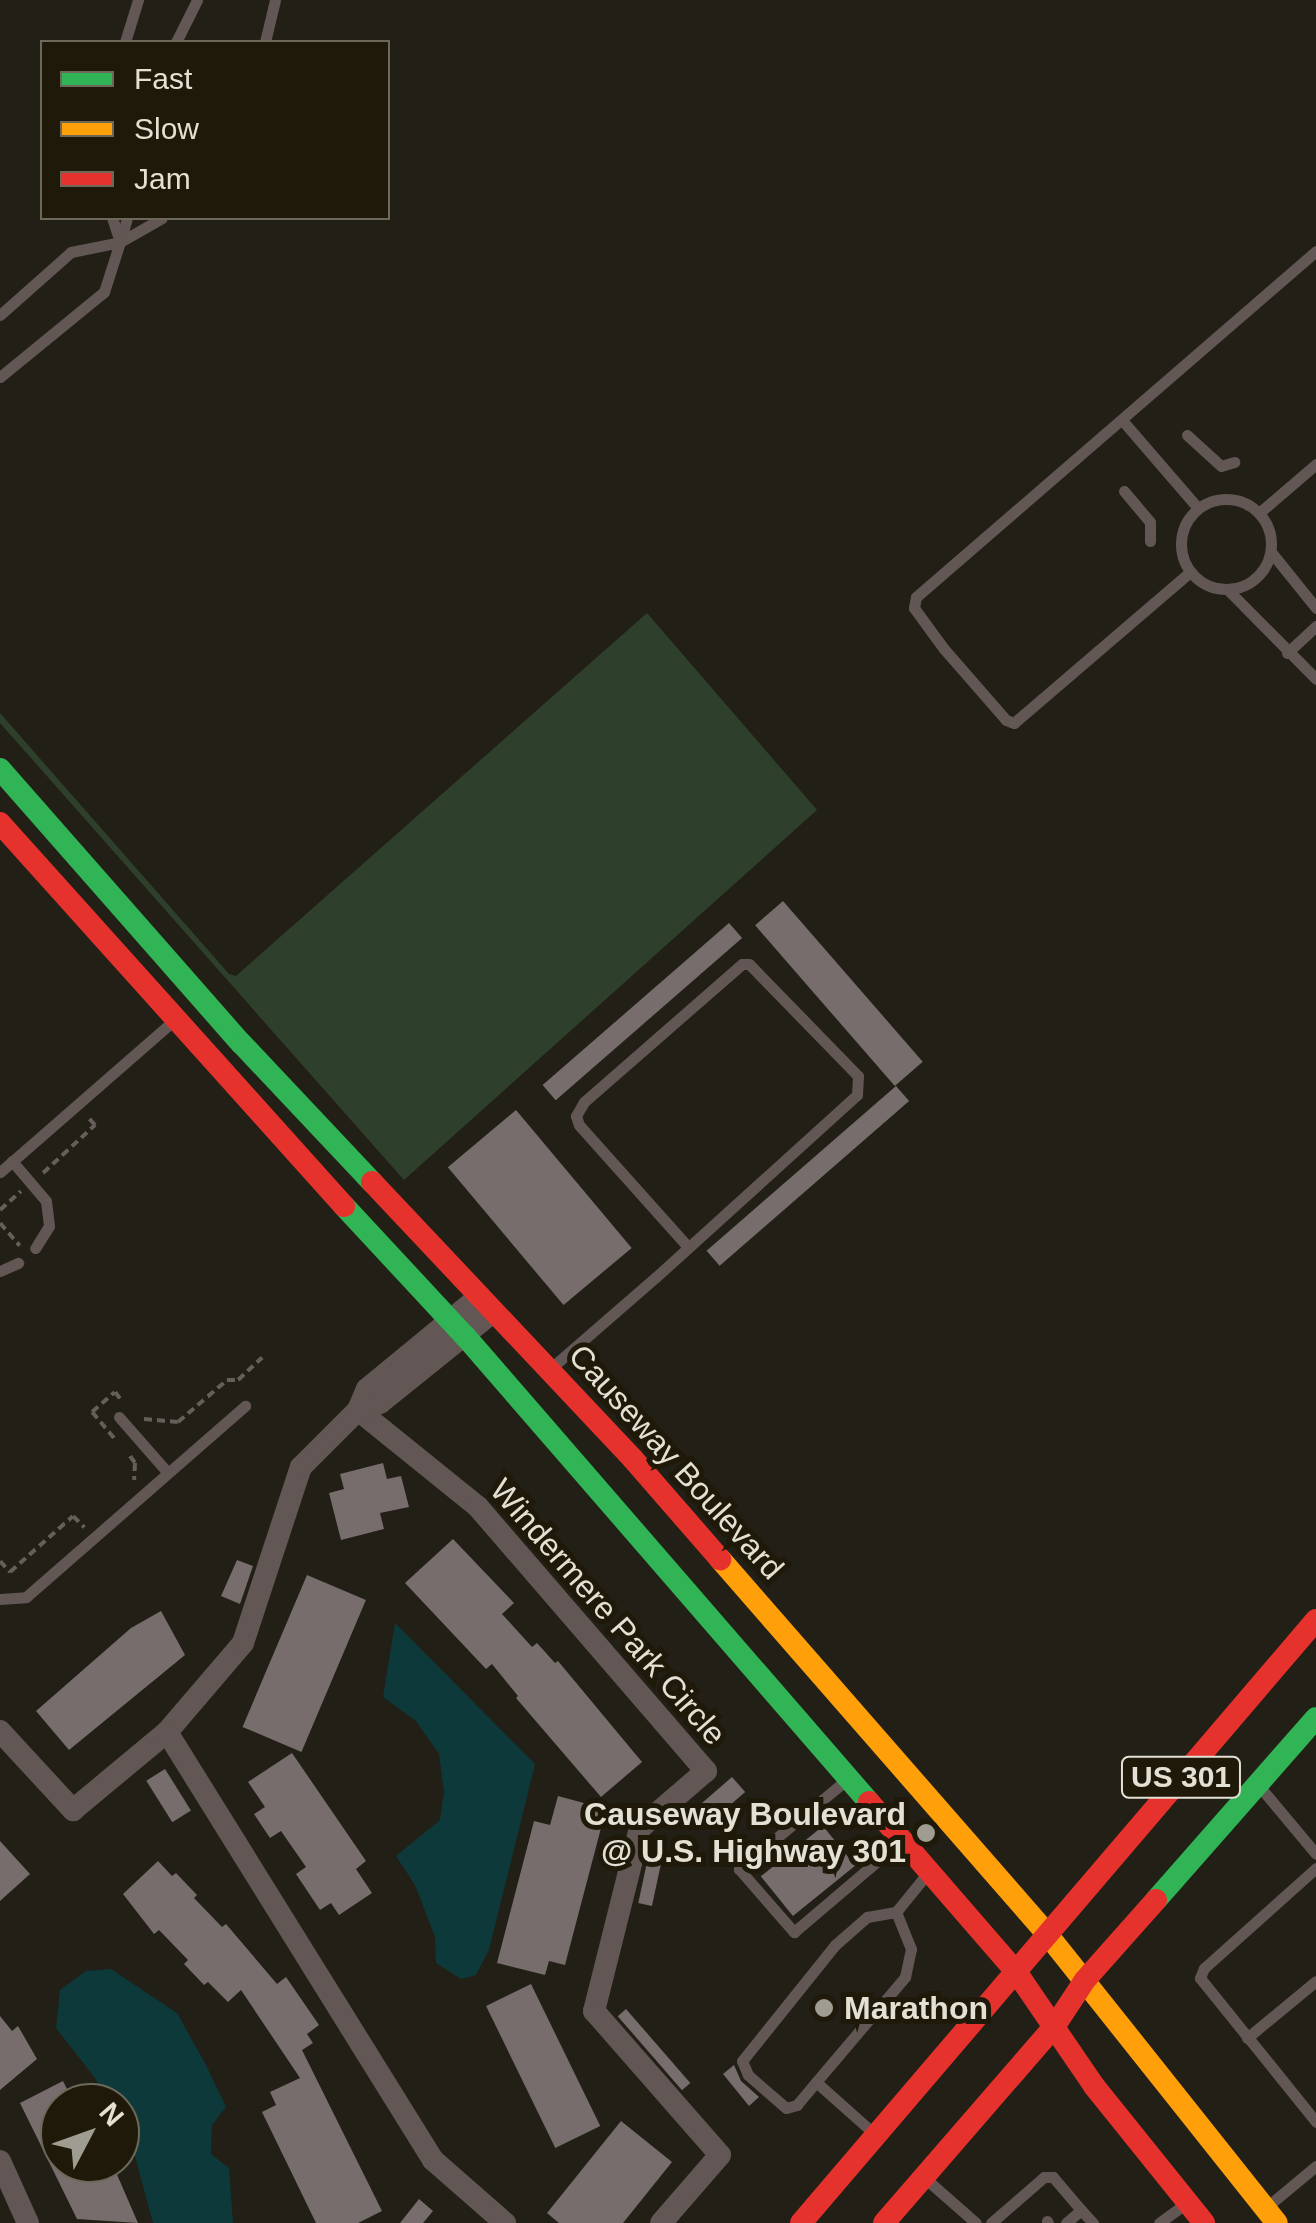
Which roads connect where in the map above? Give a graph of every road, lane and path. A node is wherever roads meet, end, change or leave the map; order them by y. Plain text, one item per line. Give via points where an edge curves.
1 (138, 0) edge
2 (197, 0) edge
3 (275, 0) edge
4 (126, 40) edge
5 (177, 40) edge
6 (265, 40) edge
7 (113, 220) edge
8 (126, 220) edge
9 (158, 220) edge
10 (120, 242) junction
11 (1316, 251) edge
12 (0, 315) edge
13 (0, 377) edge
14 (1122, 420) junction
15 (1187, 435) dead end
16 (1234, 462) dead end
17 (1316, 464) edge
18 (1124, 490) dead end
19 (1198, 508) junction
20 (1259, 513) junction
21 (1150, 540) dead end
22 (1271, 552) junction
23 (1190, 572) junction
24 (1228, 590) junction
25 (1316, 608) edge
26 (1316, 626) edge
27 (1287, 653) junction
28 (1316, 679) edge
29 (0, 768) edge
30 (0, 823) edge
31 (174, 1020) junction
32 (84, 1113) dead end
33 (12, 1161) junction
34 (0, 1172) edge
35 (25, 1188) dead end
36 (53, 1188) dead end
37 (0, 1210) edge
38 (0, 1223) edge
39 (20, 1246) dead end
40 (688, 1246) junction
41 (34, 1248) dead end
42 (18, 1263) dead end
43 (0, 1271) edge
44 (487, 1304) junction
45 (458, 1328) junction
46 (262, 1358) dead end
47 (550, 1369) junction
48 (127, 1406) dead end
49 (245, 1406) dead end
50 (358, 1410) junction
51 (119, 1418) dead end
52 (140, 1419) dead end
53 (168, 1473) junction
54 (134, 1483) dead end
55 (96, 1516) dead end
56 (0, 1561) edge
57 (0, 1598) edge
58 (1316, 1620) edge
59 (1316, 1718) edge
60 (0, 1732) edge
61 (167, 1732) junction
62 (848, 1778) junction
63 (1258, 1784) junction
64 (902, 1840) junction
65 (1316, 1854) edge
66 (1316, 1868) edge
67 (929, 1872) junction
68 (896, 1912) junction
69 (1047, 1934) junction
70 (1016, 1972) junction
71 (1085, 1980) junction
72 (1316, 1981) edge
73 (1054, 2027) junction
74 (1247, 2038) junction
75 (816, 2082) junction
76 (1316, 2122) edge
77 (877, 2135) junction
78 (0, 2161) edge
79 (1316, 2166) edge
80 (924, 2177) junction
81 (1188, 2203) junction
82 (1080, 2210) junction
83 (1271, 2216) edge
84 (28, 2223) edge
85 (505, 2223) edge
86 (661, 2223) edge
87 (802, 2223) edge
88 (884, 2223) edge
89 (976, 2223) edge
90 (991, 2223) edge
91 (1066, 2223) edge
92 (1093, 2223) edge
93 (1159, 2223) edge
94 (1204, 2223) edge

1 - 4 lane
2 - 5 lane
3 - 6 lane
7 - 10 lane
8 - 10 lane
9 - 10 lane
10 - 12 lane via 71,252
10 - 13 lane via 104,292
11 - 14 lane
14 - 19 lane
14 - 23 lane via 916,597 916,618 1014,723
15 - 16 lane via 1221,466
17 - 20 lane
18 - 21 lane via 1150,522
19 - 20 lane via 1230,498
19 - 23 lane via 1181,540
20 - 22 lane
22 - 24 lane via 1256,578
22 - 25 lane
23 - 24 lane
24 - 27 lane
26 - 27 lane
27 - 28 lane
29 - 44 main road, Causeway Boulevard via 241,1043
30 - 31 main road
31 - 33 lane
31 - 45 main road
32 - 36 path via 95,1125 43,1172
33 - 34 lane
33 - 41 lane via 46,1201 49,1226
35 - 37 path
38 - 39 path
40 - 40 lane via 860,1086 858,1076 750,964 742,964 613,1076 576,1116
40 - 47 lane
42 - 43 lane
44 - 45 street
44 - 47 main road, Causeway Boulevard
45 - 50 street via 380,1404
45 - 62 main road
46 - 52 path via 178,1422
47 - 69 main road, Causeway Boulevard
48 - 54 path via 115,1392 92,1412 135,1463
49 - 53 lane
50 - 61 street via 301,1467 243,1643
50 - 86 street, Windermere Park Circle via 478,1506 706,1771 640,1828 594,2011 720,2155
51 - 53 lane
53 - 57 lane via 26,1597
55 - 56 path via 83,1528 74,1516 10,1572
58 - 69 main road, US 301
59 - 63 main road, US 301
60 - 61 street via 72,1810
61 - 85 street via 433,2160
62 - 64 main road
62 - 64 lane via 739,1869 794,1932
63 - 65 lane
63 - 71 main road, US 301
64 - 67 main road
66 - 74 lane via 1204,1968 1200,1978
67 - 68 lane
67 - 70 main road
68 - 75 lane via 911,1949 905,1977
68 - 75 lane via 867,1918 835,1945 742,2060 748,2075 786,2108
69 - 70 main road, US 301
69 - 71 main road, Causeway Boulevard
70 - 73 main road
70 - 77 main road, US 301
71 - 73 main road, US 301
71 - 83 main road, Causeway Boulevard
72 - 74 lane
73 - 80 main road, US 301
73 - 81 main road
74 - 76 lane
75 - 77 lane
77 - 87 main road, US 301
78 - 84 street
79 - 83 lane
80 - 88 main road, US 301
80 - 89 lane
81 - 93 lane
81 - 94 main road
82 - 90 lane via 1054,2177 1044,2176
82 - 91 lane
82 - 92 lane

